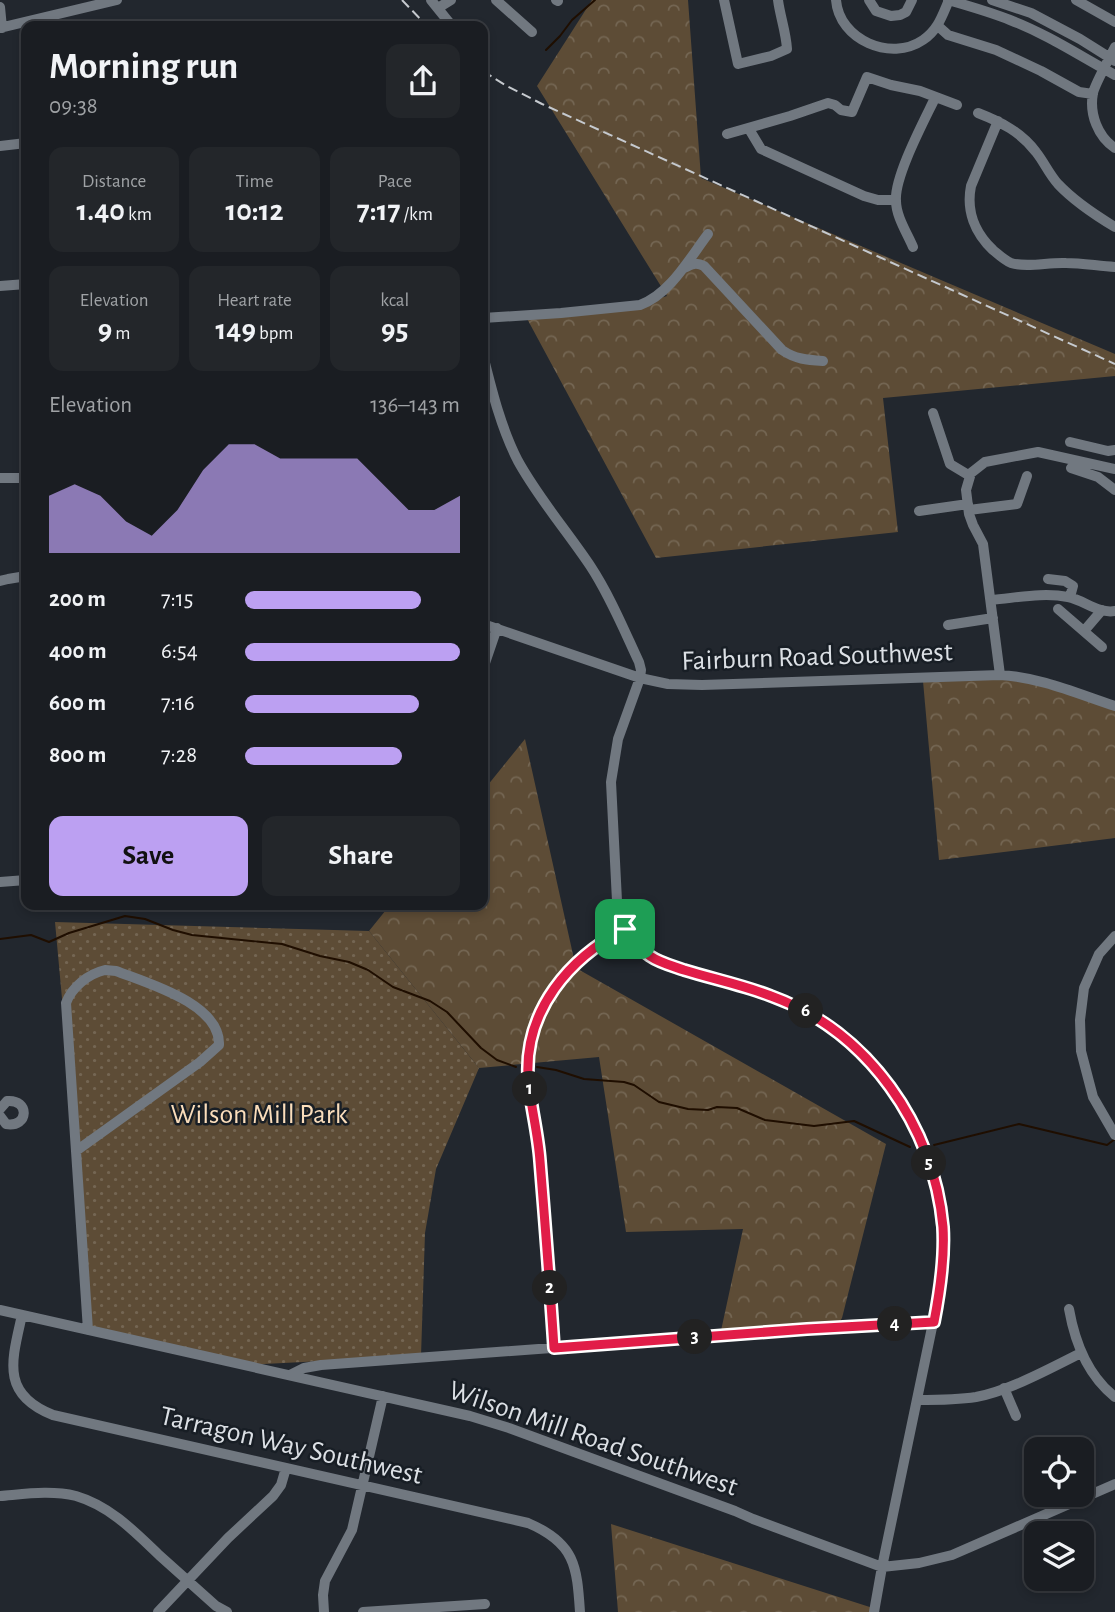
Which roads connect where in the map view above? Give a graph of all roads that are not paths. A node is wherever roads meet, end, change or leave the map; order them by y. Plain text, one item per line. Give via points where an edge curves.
1 (117, 0) edge
2 (451, 0) edge
3 (496, 0) edge
4 (724, 0) edge
5 (778, 0) edge
6 (836, 0) edge
7 (869, 0) edge
8 (912, 0) edge
9 (949, 0) edge
10 (992, 0) edge
11 (1076, 0) edge
12 (435, 4) edge
13 (0, 7) edge
14 (30, 21) edge
15 (448, 21) edge
16 (1115, 22) edge
17 (21, 23) edge
18 (938, 26) junction
19 (1, 28) edge
20 (532, 32) dead end
21 (1115, 47) edge
22 (1112, 59) edge
23 (1104, 70) junction
24 (1115, 75) edge
25 (1093, 94) junction
26 (935, 98) junction
27 (957, 105) dead end
28 (978, 113) dead end
29 (998, 121) junction
30 (749, 129) junction
31 (727, 134) dead end
32 (21, 144) edge
33 (0, 146) edge
34 (1115, 148) edge
35 (895, 200) junction
36 (1115, 227) edge
37 (708, 234) dead end
38 (913, 247) dead end
39 (1115, 267) edge
40 (681, 270) junction
41 (21, 284) edge
42 (0, 286) edge
43 (488, 318) edge
44 (823, 361) dead end
45 (488, 382) edge
46 (933, 413) dead end
47 (1070, 442) dead end
48 (1111, 451) edge
49 (1101, 464) junction
50 (1071, 468) dead end
51 (1115, 468) edge
52 (970, 476) junction
53 (1027, 476) dead end
54 (1095, 476) junction
55 (0, 478) edge
56 (21, 478) edge
57 (1115, 490) edge
58 (968, 507) junction
59 (919, 511) dead end
60 (21, 577) edge
61 (1048, 579) dead end
62 (0, 582) edge
63 (1070, 597) junction
64 (991, 600) junction
65 (1058, 609) dead end
66 (1102, 610) junction
67 (1115, 611) edge
68 (993, 618) junction
69 (948, 625) dead end
70 (488, 626) edge
71 (496, 628) junction
72 (1084, 631) junction
73 (1102, 647) dead end
74 (488, 653) edge
75 (1000, 675) junction
76 (640, 678) junction
77 (1115, 706) edge
78 (21, 881) edge
79 (0, 883) edge
80 (625, 929) junction
81 (1115, 936) edge
82 (0, 1109) edge
83 (0, 1116) edge
84 (1115, 1135) edge
85 (76, 1151) junction
86 (1069, 1309) dead end
87 (0, 1310) edge
88 (22, 1315) junction
89 (934, 1322) junction
90 (88, 1330) junction
91 (554, 1348) junction
92 (1081, 1353) junction
93 (289, 1375) junction
94 (1004, 1388) junction
95 (383, 1396) junction
96 (1115, 1397) edge
97 (917, 1400) junction
98 (1016, 1416) dead end
99 (286, 1468) junction
100 (1115, 1484) edge
101 (362, 1486) junction
102 (0, 1496) edge
103 (882, 1567) junction
104 (188, 1580) junction
105 (485, 1604) dead end
106 (158, 1612) edge
107 (226, 1612) edge
108 (324, 1612) edge
109 (363, 1612) edge
110 (580, 1612) edge
111 (874, 1612) edge

1 - 14 street
2 - 12 street
3 - 20 street
4 - 5 street via 738,64 787,49
6 - 18 street via 840,17 852,34 885,48 911,46
7 - 8 street via 876,11 891,16 906,12
9 - 18 street
9 - 23 street via 1009,19
10 - 22 street via 1031,13
11 - 16 street
12 - 15 street
13 - 19 street
17 - 19 street
18 - 25 street via 948,35 996,50 1079,92
21 - 22 street
22 - 23 street
23 - 24 street
23 - 25 street
25 - 34 street via 1097,126
26 - 27 street
26 - 30 street via 867,77 852,112 828,103
26 - 35 street via 904,167
28 - 29 street
29 - 36 street via 1019,134 1071,196
29 - 39 street via 969,197 976,228 988,245 1013,263
30 - 31 street
30 - 35 street via 761,149 864,197
32 - 33 street
35 - 38 street
37 - 40 street
40 - 43 street via 657,296 640,305
40 - 44 street via 692,264 704,266 782,351 804,360
41 - 42 street
45 - 76 street via 517,459 604,589 639,662
46 - 52 street via 950,464
47 - 48 street
48 - 49 street
49 - 51 street
49 - 52 street via 1038,452 985,462
49 - 54 street
50 - 54 street
52 - 58 street
53 - 58 street via 1017,504
54 - 57 street
55 - 56 street
58 - 59 street
58 - 64 street via 983,544
60 - 62 street
61 - 63 street via 1073,586
63 - 64 street
63 - 66 street
64 - 68 street
65 - 72 street
66 - 67 street
66 - 72 street
68 - 69 street
68 - 75 street
70 - 71 street, Fairburn Road Southwest
71 - 74 street
71 - 76 street, Fairburn Road Southwest
72 - 73 street
75 - 76 street, Fairburn Road Southwest via 702,685
75 - 77 street, Fairburn Road Southwest via 1041,681
76 - 80 street via 618,739 611,782 617,901
78 - 79 street
80 - 89 street via 641,949 661,963 770,995 811,1014 846,1040 888,1083 917,1132 939,1199 943,1258
80 - 91 street via 558,982 540,1012 530,1046 528,1079 539,1151
81 - 84 street via 1099,954 1084,988 1080,1020 1081,1051 1093,1097
82 - 83 street via 7,1101 15,1101 24,1112 14,1125
85 - 85 street via 69,994 94,972 116,971 181,997 206,1014 220,1036 219,1045
85 - 90 street
86 - 92 street
87 - 88 street, Wilson Mill Road Southwest
88 - 90 street, Wilson Mill Road Southwest
88 - 99 street, Tarragon Way Southwest via 13,1373 20,1393 37,1409
89 - 91 street
89 - 97 street
90 - 93 street, Wilson Mill Road Southwest
91 - 93 street via 321,1365
92 - 94 street
92 - 96 street
93 - 95 street, Wilson Mill Road Southwest
94 - 97 street via 961,1399
94 - 98 street
95 - 101 street
95 - 103 street, Wilson Mill Road Southwest via 509,1428
97 - 103 street
99 - 101 street, Tarragon Way Southwest
99 - 104 street via 274,1496
100 - 103 street, Wilson Mill Road Southwest via 952,1555
101 - 108 street via 352,1530 325,1581
101 - 110 street, Tarragon Way Southwest via 544,1530 571,1558 578,1578
102 - 104 street via 61,1494 97,1504
103 - 111 street
104 - 106 street
104 - 107 street
105 - 109 street

